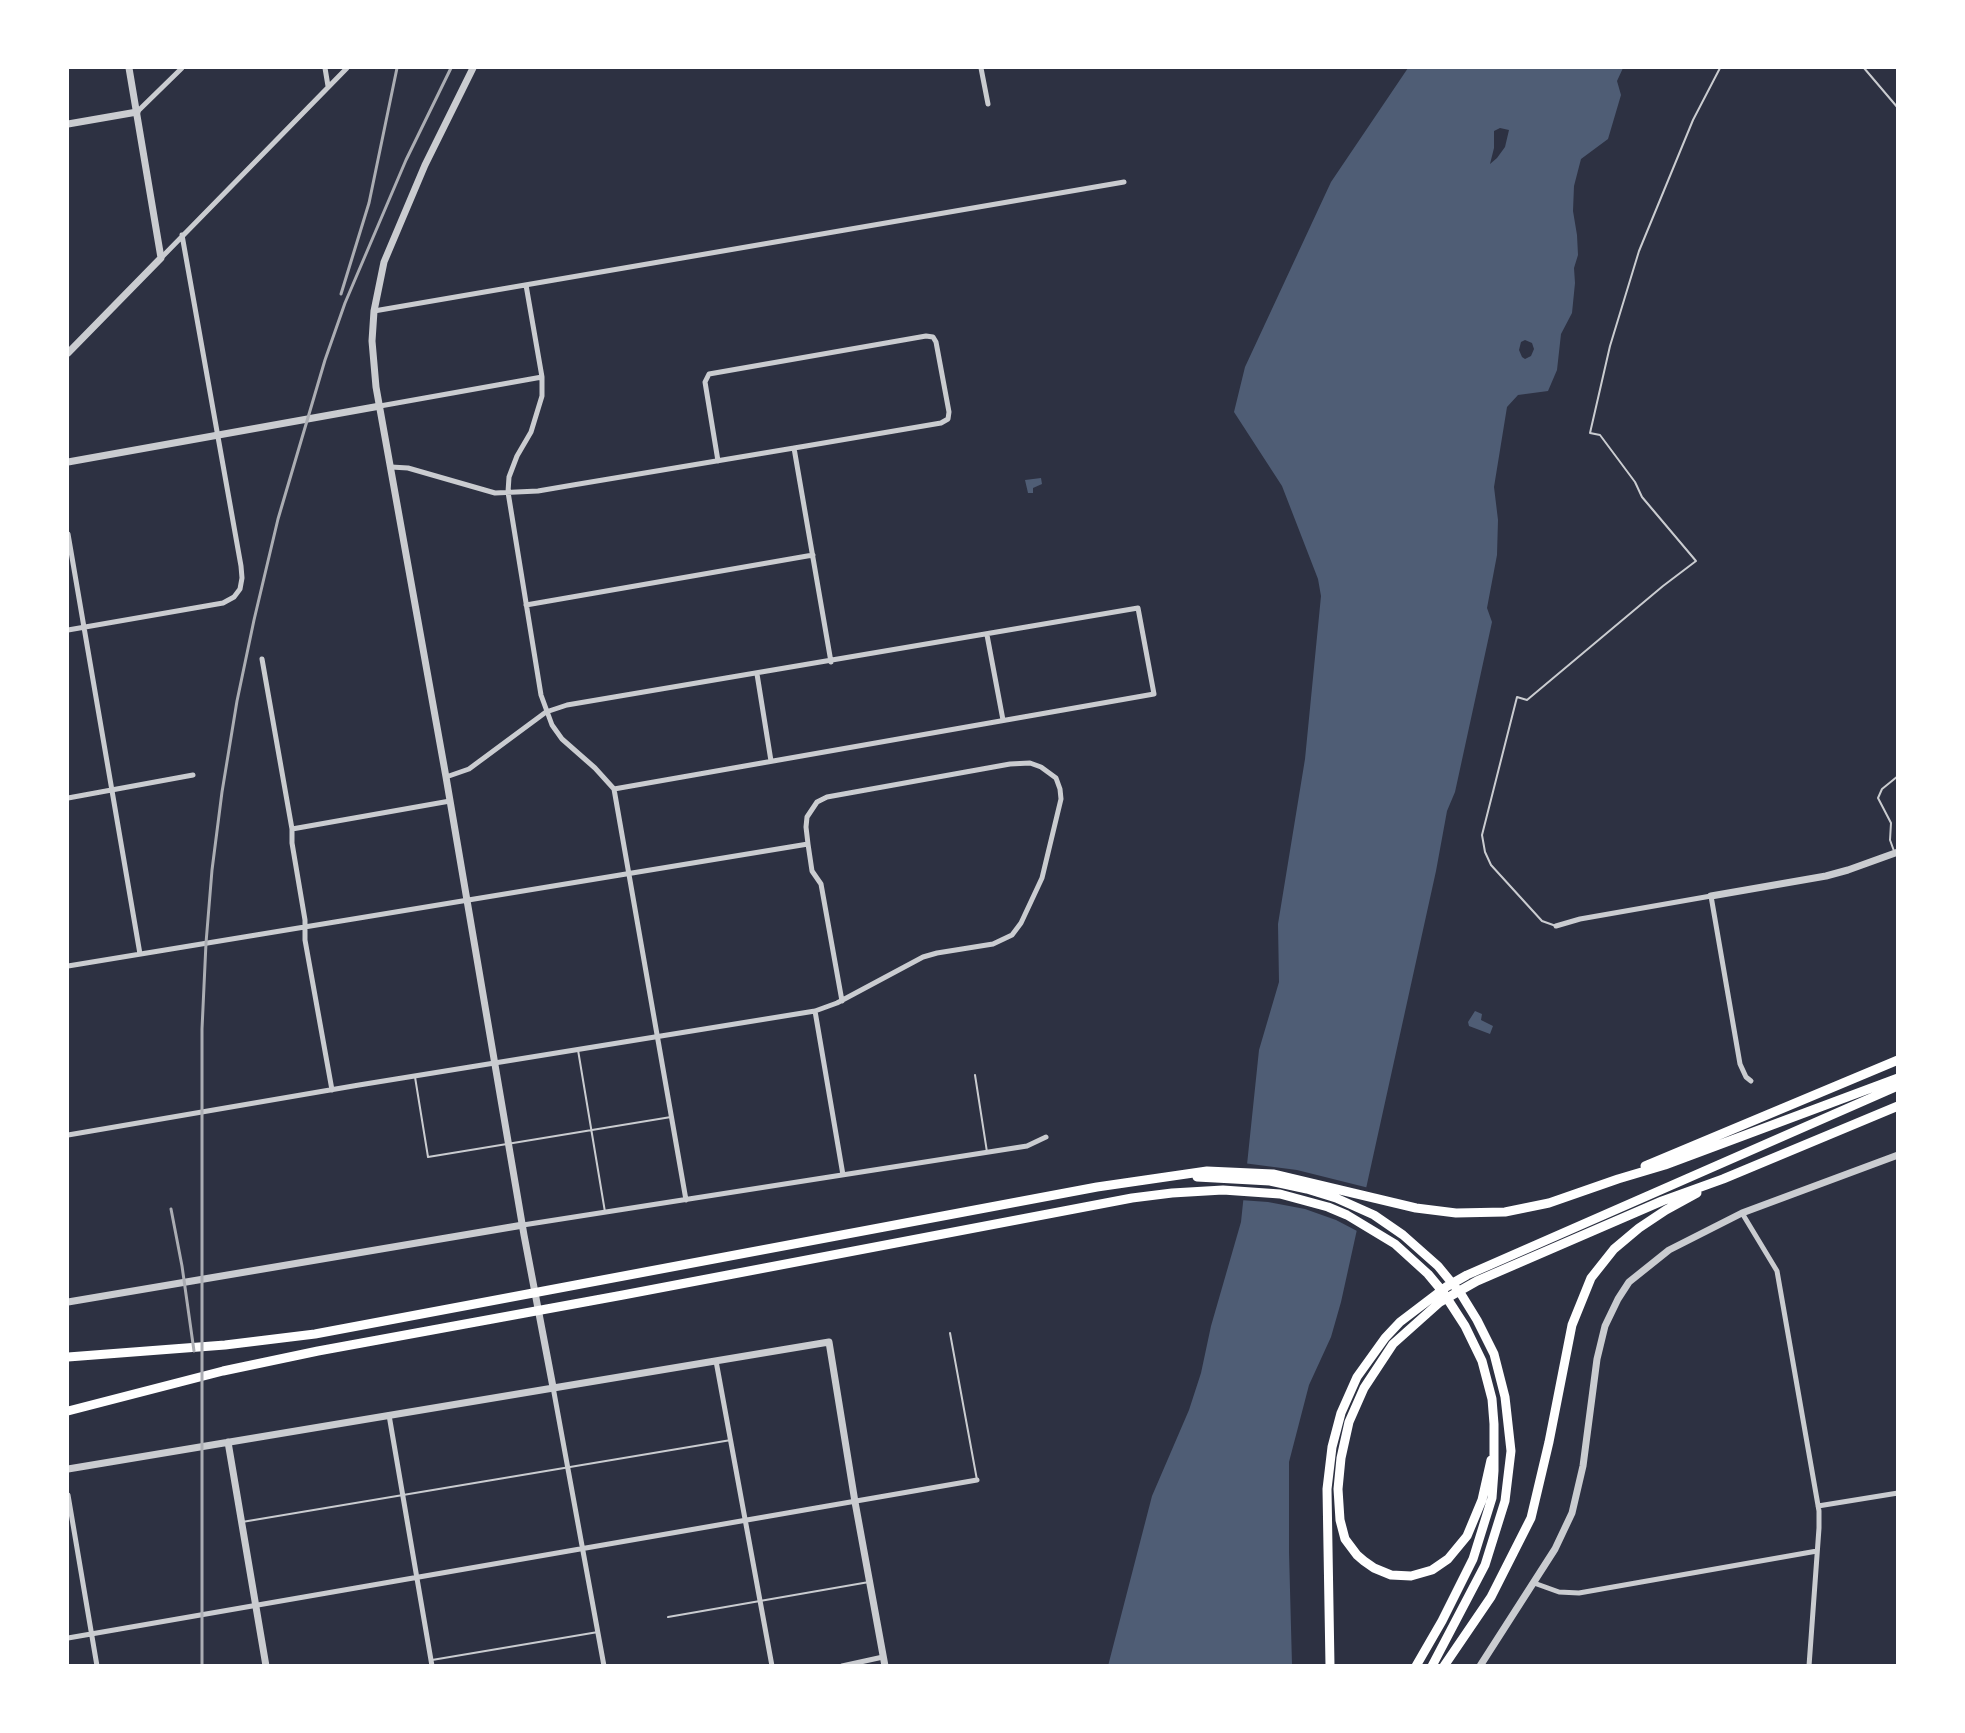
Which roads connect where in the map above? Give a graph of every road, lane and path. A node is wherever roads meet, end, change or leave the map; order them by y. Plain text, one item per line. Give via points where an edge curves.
1 (129, 68) edge
2 (182, 68) edge
3 (326, 68) edge
4 (347, 68) edge
5 (472, 68) edge
6 (981, 68) edge
7 (1720, 68) edge
8 (1863, 68) edge
9 (328, 86) junction
10 (988, 104) dead end
11 (1898, 108) edge
12 (137, 112) junction
13 (68, 124) edge
14 (1124, 182) dead end
15 (182, 235) junction
16 (161, 258) junction
17 (526, 285) junction
18 (374, 311) junction
19 (68, 353) edge
20 (542, 377) junction
21 (380, 406) junction
22 (217, 435) junction
23 (794, 448) junction
24 (718, 461) junction
25 (68, 462) edge
26 (392, 467) junction
27 (508, 492) junction
28 (68, 534) edge
29 (813, 555) junction
30 (526, 605) junction
31 (84, 627) junction
32 (68, 630) edge
33 (987, 635) junction
34 (262, 659) dead end
35 (831, 662) junction
36 (757, 674) junction
37 (546, 712) junction
38 (1003, 720) junction
39 (771, 761) junction
40 (193, 775) dead end
41 (1898, 776) edge
42 (446, 777) junction
43 (614, 789) junction
44 (113, 790) junction
45 (68, 798) edge
46 (450, 801) junction
47 (292, 829) junction
48 (808, 844) junction
49 (1896, 853) edge
50 (629, 874) junction
51 (1711, 896) junction
52 (467, 901) junction
53 (1556, 926) joint
54 (304, 927) junction
55 (140, 954) junction
56 (68, 966) edge
57 (842, 1000) junction
58 (815, 1011) junction
59 (656, 1037) junction
60 (578, 1050) junction
61 (1898, 1060) edge
62 (494, 1064) junction
63 (975, 1075) dead end
64 (415, 1077) junction
65 (1898, 1078) edge
66 (1751, 1082) dead end
67 (1898, 1086) edge
68 (332, 1090) junction
69 (1898, 1106) edge
70 (671, 1117) junction
71 (591, 1130) junction
72 (68, 1135) edge
73 (1046, 1137) dead end
74 (509, 1144) junction
75 (987, 1152) junction
76 (1898, 1155) edge
77 (843, 1175) junction
78 (1176, 1176) junction
79 (1618, 1179) junction
80 (1723, 1179) junction
81 (686, 1200) junction
82 (605, 1213) junction
83 (1742, 1213) junction
84 (523, 1226) junction
85 (68, 1302) edge
86 (950, 1333) dead end
87 (68, 1357) edge
88 (716, 1360) junction
89 (553, 1387) junction
90 (68, 1411) edge
91 (388, 1415) junction
92 (731, 1440) junction
93 (228, 1442) junction
94 (1494, 1447) junction
95 (568, 1467) junction
96 (68, 1469) edge
97 (977, 1480) joint
98 (1898, 1493) edge
99 (68, 1495) edge
100 (402, 1495) junction
101 (855, 1502) junction
102 (1818, 1506) junction
103 (746, 1521) junction
104 (242, 1522) junction
105 (582, 1550) junction
106 (1817, 1551) junction
107 (417, 1578) junction
108 (869, 1582) junction
109 (1534, 1583) junction
110 (760, 1602) junction
111 (255, 1606) junction
112 (668, 1617) dead end
113 (598, 1632) junction
114 (91, 1634) junction
115 (68, 1638) edge
116 (884, 1661) edge
117 (432, 1663) edge
118 (97, 1665) edge
119 (266, 1665) edge
120 (604, 1665) edge
121 (772, 1665) edge
122 (842, 1665) edge
123 (1330, 1665) edge
124 (1416, 1665) edge
125 (1432, 1665) edge
126 (1444, 1665) edge
127 (1480, 1665) edge
128 (1809, 1665) edge

1 - 12 street
2 - 12 street
3 - 9 street
4 - 9 street
5 - 18 street via 384,262
6 - 10 street
7 - 53 lane via 1689,127 1639,251 1610,345 1590,433 1600,435 1642,497 1696,561 1527,700 1517,697 1482,835 1491,865 1542,921
8 - 11 lane
9 - 15 street
12 - 13 street
12 - 16 street
14 - 17 street
15 - 16 street
15 - 22 street
16 - 19 street
17 - 18 street
17 - 20 street
18 - 21 street via 372,341
20 - 21 street
20 - 27 street via 537,415 509,477
21 - 22 street
21 - 26 street
22 - 25 street
22 - 31 street via 241,566 240,589 223,603
23 - 24 street
23 - 24 street via 947,420 949,412 933,337 712,373 705,382
23 - 29 street
24 - 27 street via 541,491
26 - 27 street via 495,493
26 - 42 street
27 - 30 street
28 - 31 street
29 - 30 street
29 - 35 street
30 - 37 street
31 - 32 street
31 - 44 street
33 - 35 street
33 - 38 street
33 - 38 street via 1138,608 1154,694
34 - 47 street
35 - 36 street
36 - 37 street via 567,705
36 - 39 street
37 - 42 street via 469,769
37 - 43 street via 562,739
38 - 39 street
39 - 43 street
40 - 44 street
41 - 49 lane via 1882,789 1878,798 1891,823 1890,840
42 - 46 street
43 - 50 street
44 - 45 street
44 - 55 street
46 - 47 street
46 - 52 street
47 - 54 street
48 - 50 street
48 - 57 street via 812,872 821,884
48 - 57 street via 810,810 831,796 1022,762 1049,772 1060,789 1042,878 1012,935 993,944 922,957
49 - 51 street via 1839,873
50 - 52 street
50 - 59 street
51 - 53 street
51 - 66 street via 1740,1062
52 - 54 street
52 - 62 street
54 - 55 street
54 - 68 street
55 - 56 street
57 - 58 street
58 - 59 street
58 - 77 street
59 - 60 street
59 - 70 street
60 - 62 street
60 - 71 lane
61 - 79 highway
62 - 64 street
62 - 74 street
63 - 75 lane
64 - 68 street
64 - 74 lane via 428,1157
65 - 79 highway
67 - 123 highway via 1467,1275 1400,1322 1358,1377 1341,1413 1332,1447 1328,1489
68 - 72 street
69 - 80 highway
70 - 71 lane
70 - 81 street
71 - 74 lane
71 - 82 lane
73 - 75 street via 1027,1146
74 - 84 street
75 - 77 street
76 - 83 street
77 - 81 street
78 - 79 highway via 1207,1171 1273,1174 1416,1208 1456,1213 1505,1212 1550,1203
78 - 87 highway via 1097,1187 315,1334
78 - 125 highway via 1270,1181 1321,1193 1374,1215 1438,1266 1477,1320 1494,1354 1506,1397 1511,1451 1505,1501 1485,1565
80 - 94 highway via 1662,1201 1477,1281 1440,1302 1393,1344 1364,1388 1349,1422 1341,1458 1340,1520 1351,1548 1374,1568 1401,1576 1432,1570 1448,1559 1467,1536 1482,1500
80 - 126 highway via 1639,1228 1614,1249 1591,1278 1572,1325 1531,1518 1491,1597
81 - 82 street
82 - 84 street
83 - 102 street via 1777,1271
83 - 109 street via 1669,1250 1629,1282 1618,1299 1605,1326 1597,1359 1583,1466 1572,1513
84 - 85 street
84 - 89 street
86 - 97 lane
88 - 89 street
88 - 92 street
88 - 101 street via 829,1342
89 - 91 street
89 - 95 street
90 - 94 highway via 318,1351 1132,1198 1241,1190 1280,1194 1328,1207 1378,1232 1412,1258 1443,1292 1482,1361 1492,1399
91 - 93 street
91 - 100 street
92 - 95 lane
92 - 103 street
93 - 96 street
93 - 104 street
94 - 124 highway via 1492,1498 1473,1558
95 - 100 lane
95 - 105 street
97 - 101 street
98 - 102 street
99 - 114 street
100 - 104 lane
100 - 107 street
101 - 103 street
101 - 108 street
102 - 106 street
103 - 105 street
103 - 110 street
104 - 111 street
105 - 107 street
105 - 113 street
106 - 109 street via 1579,1593 1559,1592
106 - 128 street
107 - 111 street
107 - 117 street
108 - 110 lane
108 - 116 street
109 - 127 street
110 - 112 lane
110 - 121 street
111 - 114 street
111 - 119 street
113 - 117 lane
113 - 120 street
114 - 115 street
114 - 118 street
116 - 122 street

